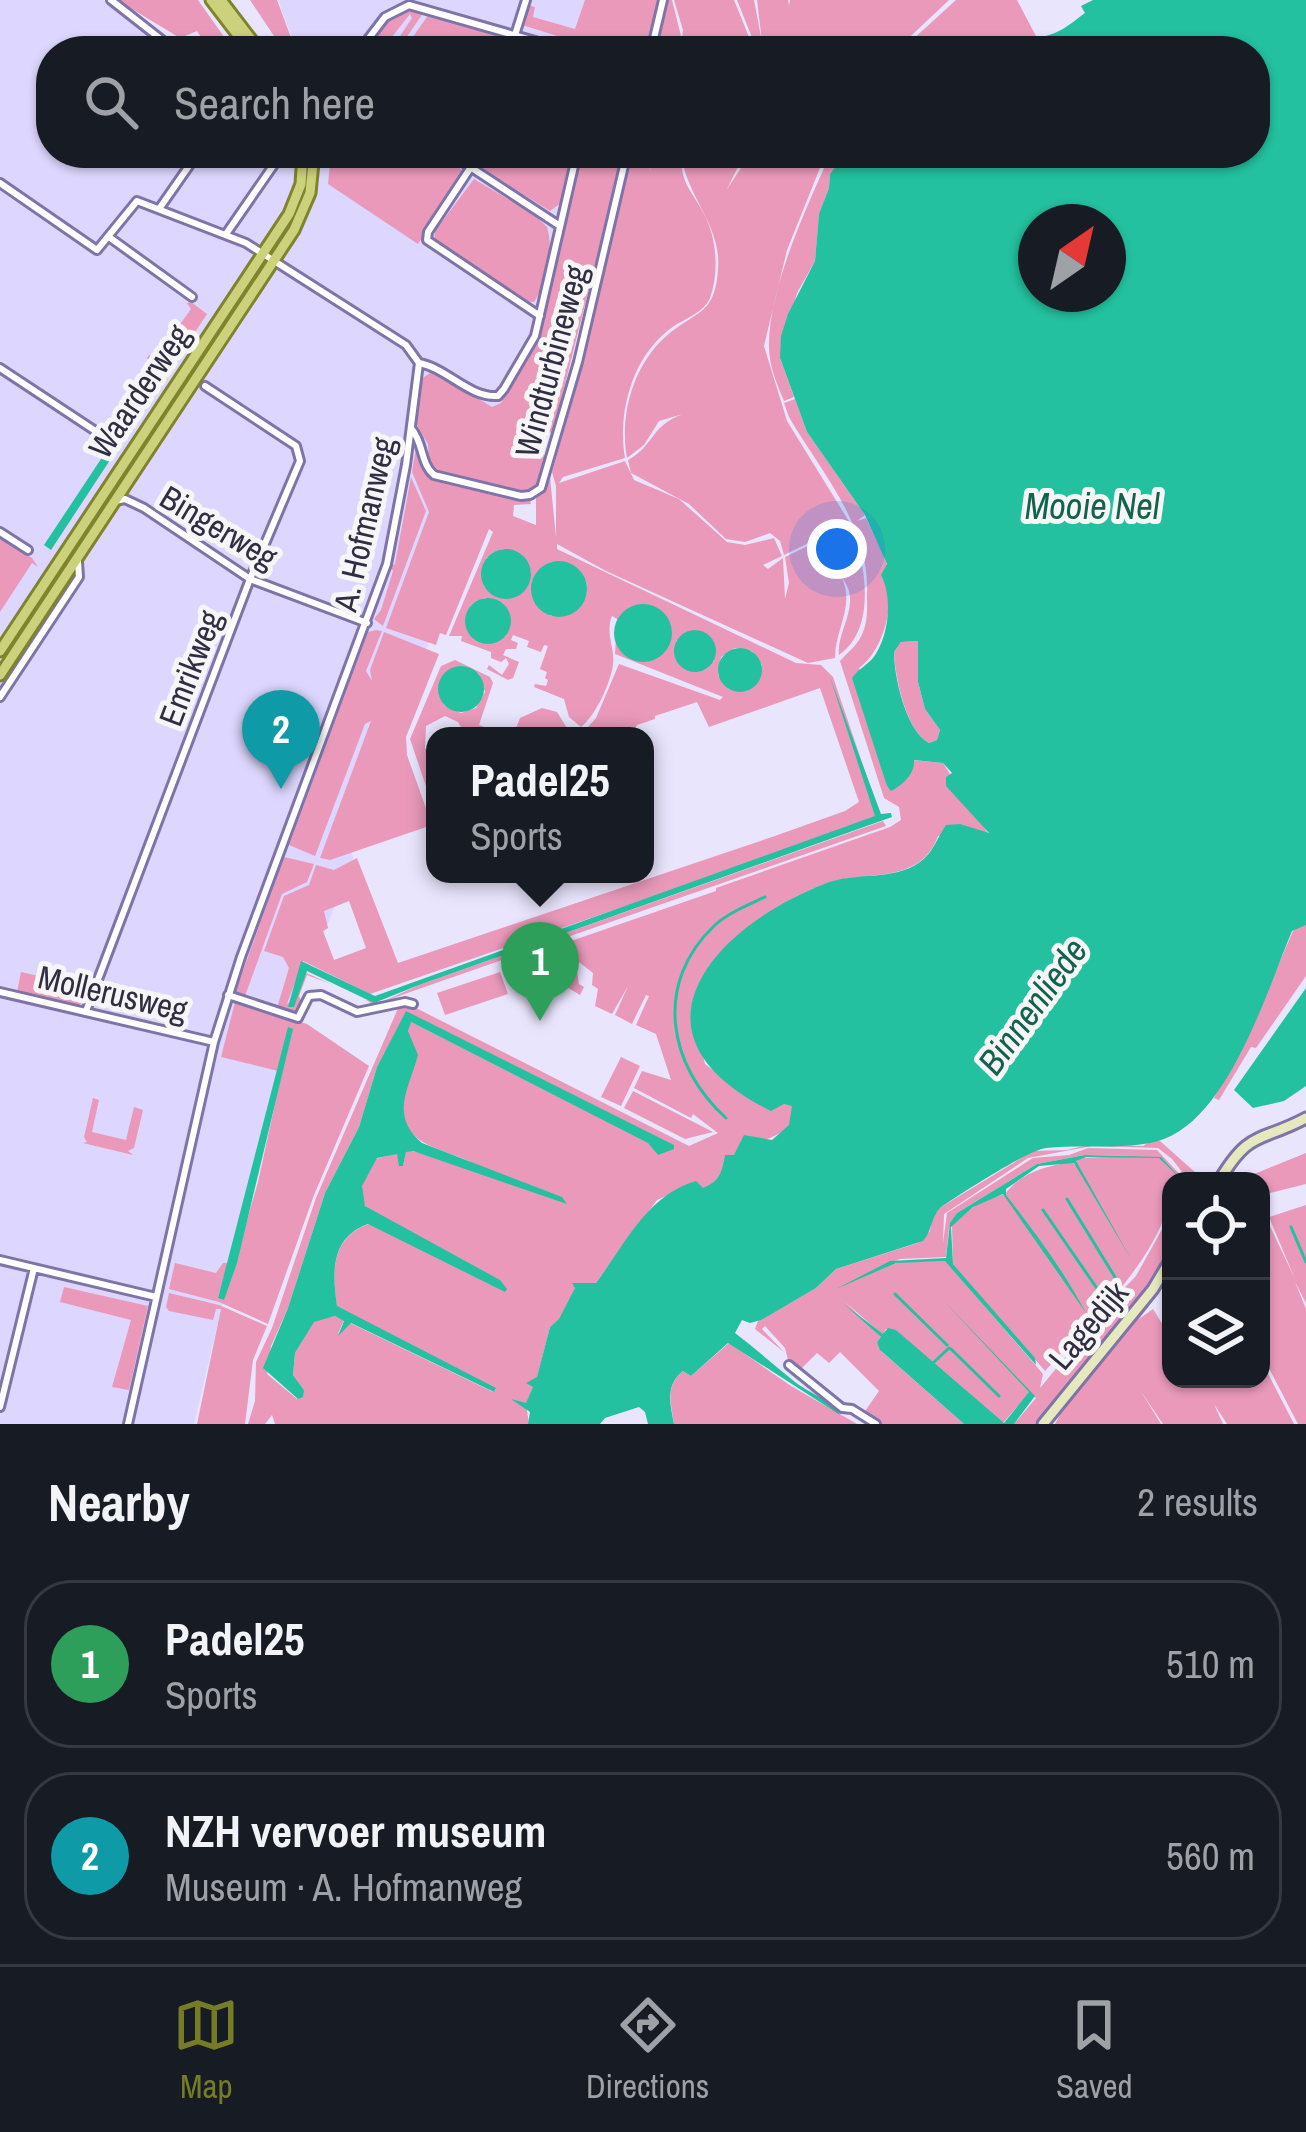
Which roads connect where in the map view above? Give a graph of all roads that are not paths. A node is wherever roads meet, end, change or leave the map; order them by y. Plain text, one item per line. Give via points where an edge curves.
1 (111, 0) edge
2 (211, 0) edge
3 (220, 0) edge
4 (526, 0) edge
5 (663, 0) edge
6 (515, 34) junction
7 (157, 36) edge
8 (239, 36) edge
9 (248, 36) edge
10 (370, 36) edge
11 (521, 36) edge
12 (655, 36) edge
13 (188, 168) edge
14 (272, 168) edge
15 (301, 168) edge
16 (312, 168) edge
17 (469, 168) edge
18 (472, 168) edge
19 (574, 168) edge
20 (623, 168) edge
21 (0, 183) edge
22 (159, 209) junction
23 (560, 226) junction
24 (226, 234) junction
25 (109, 237) junction
26 (263, 253) junction
27 (274, 260) junction
28 (192, 297) dead end
29 (540, 316) junction
30 (418, 363) junction
31 (0, 368) edge
32 (205, 386) dead end
33 (411, 428) junction
34 (106, 438) dead end
35 (115, 502) junction
36 (0, 532) edge
37 (28, 550) dead end
38 (78, 556) junction
39 (250, 579) junction
40 (367, 623) junction
41 (0, 651) edge
42 (1, 670) edge
43 (0, 697) edge
44 (0, 992) edge
45 (228, 995) junction
46 (413, 1004) dead end
47 (86, 1011) junction
48 (214, 1042) junction
49 (1306, 1118) edge
50 (1224, 1172) edge
51 (0, 1260) edge
52 (34, 1268) junction
53 (1162, 1274) edge
54 (157, 1297) junction
55 (788, 1365) dead end
56 (5, 1366) edge
57 (0, 1407) edge
58 (128, 1424) edge
59 (876, 1424) edge
60 (1043, 1424) edge

1 - 7 street
2 - 8 main road
3 - 9 main road
4 - 6 street
5 - 12 street
6 - 10 street via 404,5
6 - 11 street
13 - 22 street
14 - 24 street
15 - 26 main road, Waarderweg via 297,198
16 - 27 main road, Waarderweg via 307,204
17 - 29 street via 427,240
18 - 23 street
19 - 23 street
20 - 33 street, Windturbineweg via 541,488 521,496 434,476
21 - 25 street via 87,246 97,250
22 - 24 street
22 - 25 street via 137,201
23 - 29 street
24 - 26 street
25 - 28 street
26 - 27 street
26 - 41 main road, Waarderweg
27 - 30 street via 406,345
27 - 35 main road, Waarderweg
29 - 30 street via 527,354 494,397
30 - 33 street, A. Hofmanweg
31 - 34 street
32 - 39 street, Emrikweg via 301,453
33 - 40 street, A. Hofmanweg
35 - 38 main road, Waarderweg
35 - 39 street, Bingerweg via 144,508
36 - 37 street
38 - 42 main road, Waarderweg
38 - 43 street, Waarderweg via 79,577
39 - 40 street, Bingerweg
39 - 47 street, Emrikweg
40 - 45 street, A. Hofmanweg
44 - 47 street, Mollerusweg
45 - 46 street via 298,1018 310,996 357,1012
45 - 48 street, A. Hofmanweg
47 - 48 street, Mollerusweg
48 - 54 street, A. Hofmanweg
49 - 50 street via 1251,1139
51 - 52 street
52 - 54 street
52 - 56 street
53 - 60 street, Lagedijk
54 - 58 street, A. Hofmanweg
55 - 59 street
56 - 57 street

